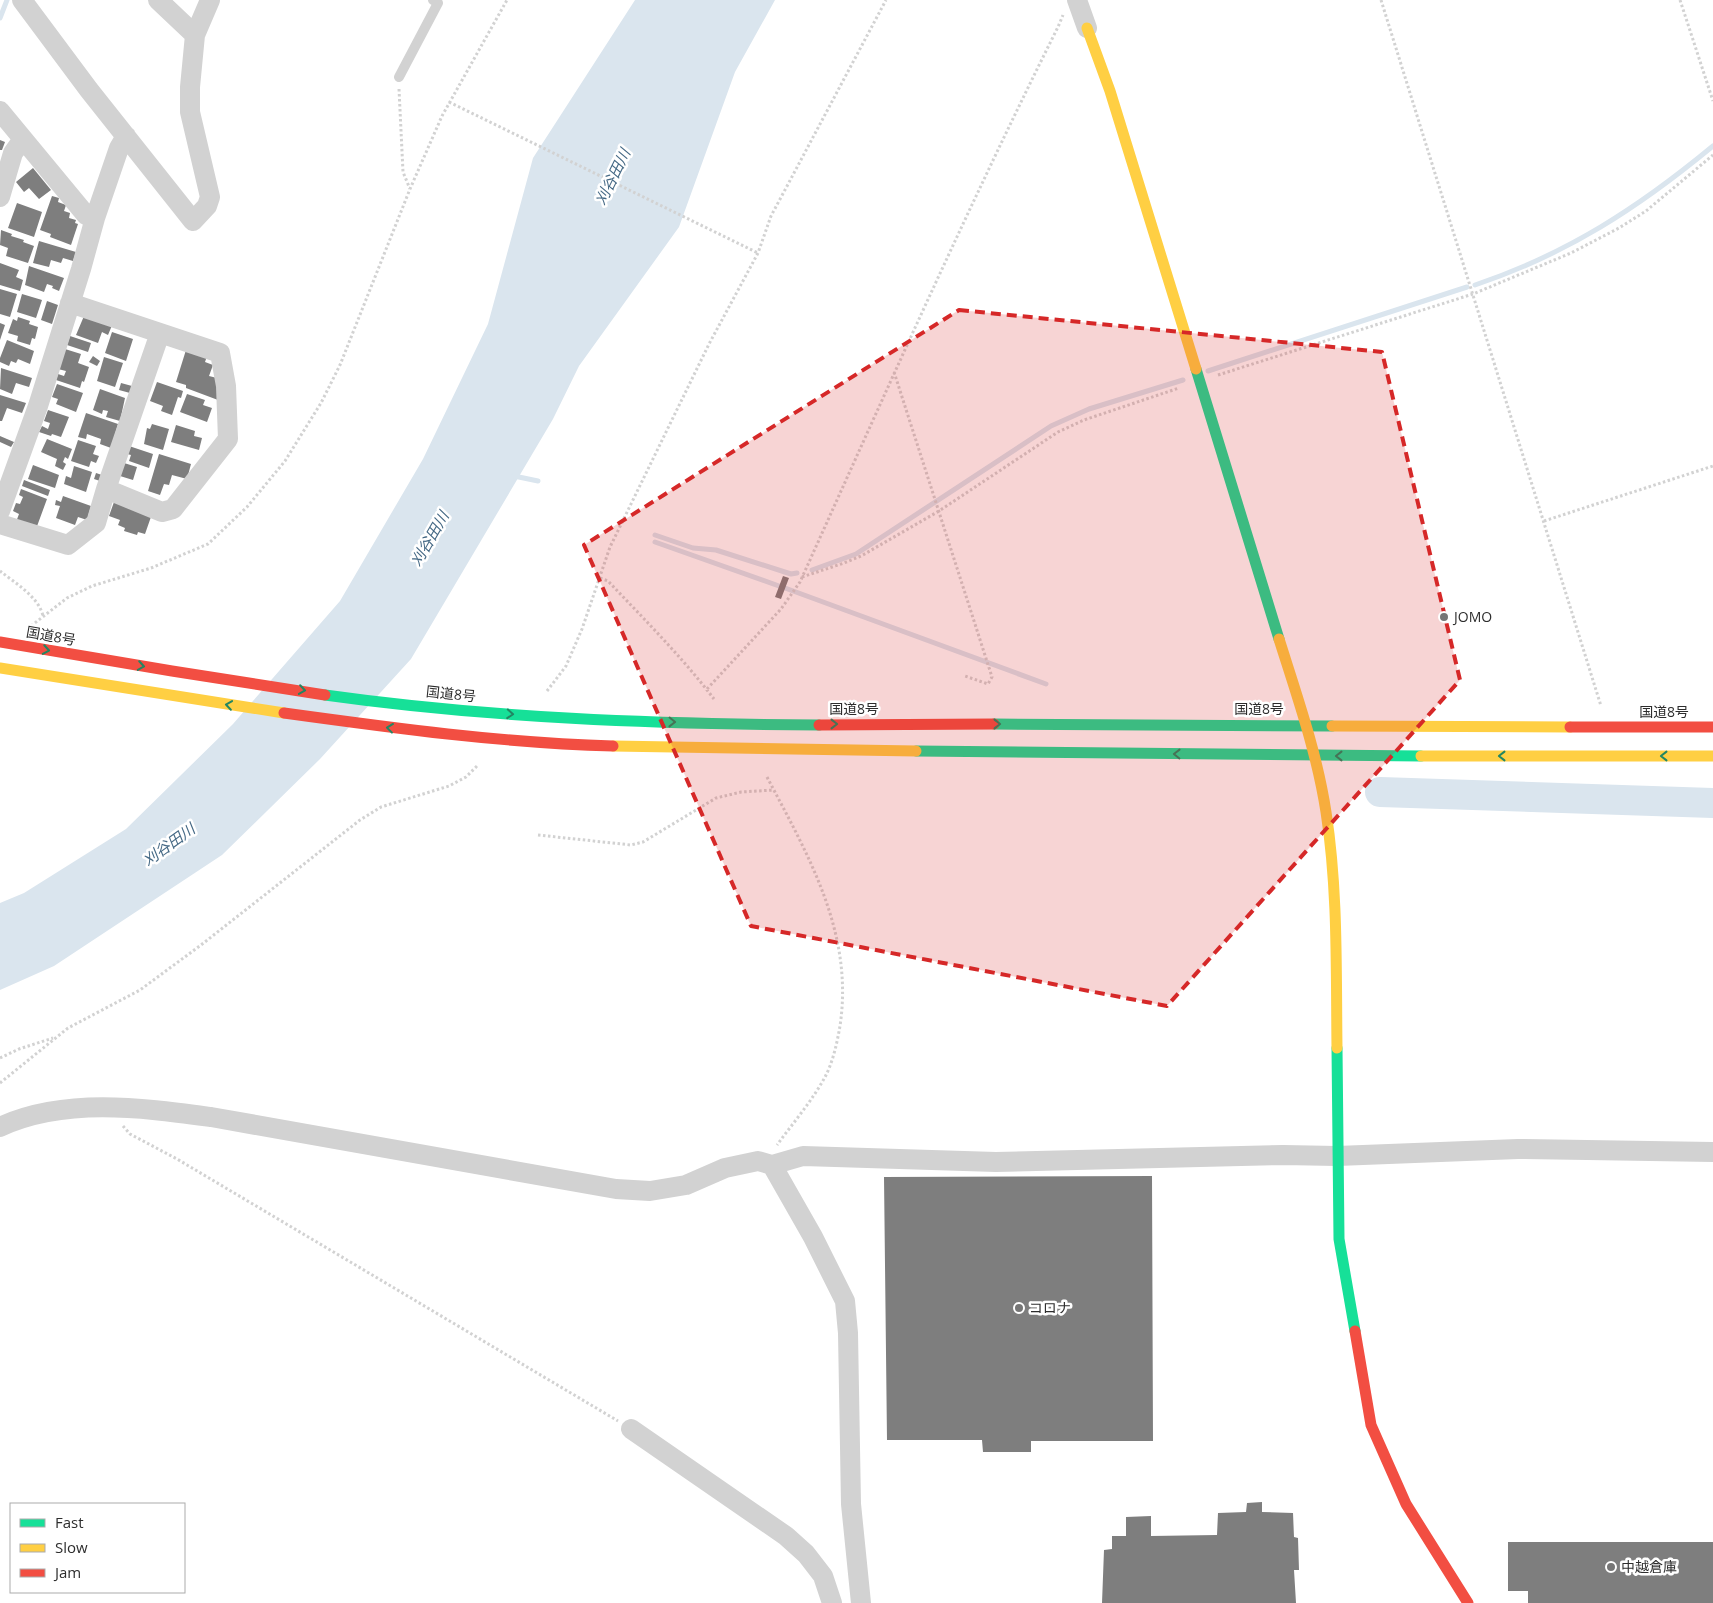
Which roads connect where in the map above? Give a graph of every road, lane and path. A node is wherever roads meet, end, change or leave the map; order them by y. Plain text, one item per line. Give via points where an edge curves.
1 (22, 0) edge
2 (158, 0) edge
3 (210, 0) edge
4 (432, 0) edge
5 (507, 0) edge
6 (886, 0) edge
7 (1381, 0) edge
8 (1680, 0) edge
9 (1071, 4) edge
10 (1087, 28) joint
11 (195, 35) junction
12 (399, 77) joint
13 (1713, 101) edge
14 (449, 102) junction
15 (0, 112) edge
16 (126, 136) junction
17 (23, 139) junction
18 (1713, 155) edge
19 (410, 189) junction
20 (0, 197) edge
21 (95, 218) junction
22 (758, 253) junction
23 (1473, 294) junction
24 (70, 303) junction
25 (160, 332) junction
26 (894, 371) junction
27 (1199, 381) junction
28 (1713, 466) edge
29 (106, 489) junction
30 (0, 511) edge
31 (939, 511) junction
32 (1544, 521) junction
33 (0, 524) edge
34 (0, 571) edge
35 (802, 577) junction
36 (600, 578) junction
37 (43, 616) junction
38 (26, 630) dead end
39 (0, 642) edge
40 (0, 668) edge
41 (965, 676) dead end
42 (707, 689) junction
43 (547, 691) dead end
44 (714, 699) dead end
45 (1306, 724) junction
46 (1713, 727) edge
47 (1607, 728) junction
48 (1315, 756) junction
49 (1713, 756) edge
50 (477, 766) dead end
51 (767, 776) dead end
52 (774, 790) junction
53 (538, 835) dead end
54 (55, 1037) junction
55 (0, 1058) edge
56 (0, 1083) edge
57 (114, 1107) junction
58 (0, 1127) edge
59 (1713, 1152) edge
60 (1337, 1156) junction
61 (772, 1165) junction
62 (631, 1429) joint
63 (832, 1603) edge
64 (861, 1603) edge
65 (1468, 1603) edge

1 - 16 street
2 - 11 street
3 - 11 street
4 - 12 lane via 438,3
5 - 14 path
6 - 22 path via 771,216
7 - 23 path
8 - 13 path
9 - 10 street
9 - 26 path via 999,144
10 - 27 main road via 1110,91
11 - 16 street via 190,112 210,197 207,206 193,220
12 - 19 path via 403,172
14 - 19 path
14 - 22 path
15 - 17 street
16 - 21 street
17 - 20 street via 13,152
17 - 21 street via 86,215
18 - 23 path via 1646,211 1619,228 1571,253
19 - 37 path via 333,380 290,453 247,507 208,544 151,568 92,586 67,598
21 - 24 street
22 - 36 path via 708,344 610,548
23 - 27 path
23 - 32 path
24 - 25 street
24 - 30 street via 38,406
25 - 29 street
25 - 29 street via 220,353 226,386 228,439 173,509 162,512
26 - 31 path
26 - 35 path
27 - 31 path via 1058,432
27 - 45 main road
28 - 32 path
29 - 33 street via 96,523 68,546
31 - 35 path via 861,556
31 - 41 path via 992,677 988,684
32 - 47 path
34 - 37 path via 29,595 41,608
35 - 42 path via 786,602
36 - 42 path via 608,581
36 - 43 path via 566,666
37 - 38 path
39 -> 45 main road, 国道8号 via 236,682 461,711 606,720 749,723
48 -> 40 main road via 659,748 517,741 439,734 227,705
42 - 44 path
45 - 47 main road, 国道8号
45 - 48 main road
46 - 47 main road, 国道8号
49 -> 48 main road
48 - 60 main road via 1326,812 1333,876
50 - 54 path via 466,777 449,786 380,807 140,990
51 - 52 path
52 - 53 path via 741,792 716,798 643,842 631,845
52 - 61 path via 816,872 829,907 837,941 842,1012 837,1044 826,1076 775,1147
54 - 55 path
54 - 56 path
57 - 58 street via 46,1113
57 - 61 street via 211,1117 616,1189 650,1191 686,1185 725,1168 758,1160
57 - 62 path via 130,1134
59 - 60 street via 1518,1149
60 - 61 street via 996,1162 803,1156
60 - 65 main road via 1339,1239 1371,1424 1406,1504
61 - 64 street via 845,1301 851,1504
62 - 63 street via 786,1536 823,1576

